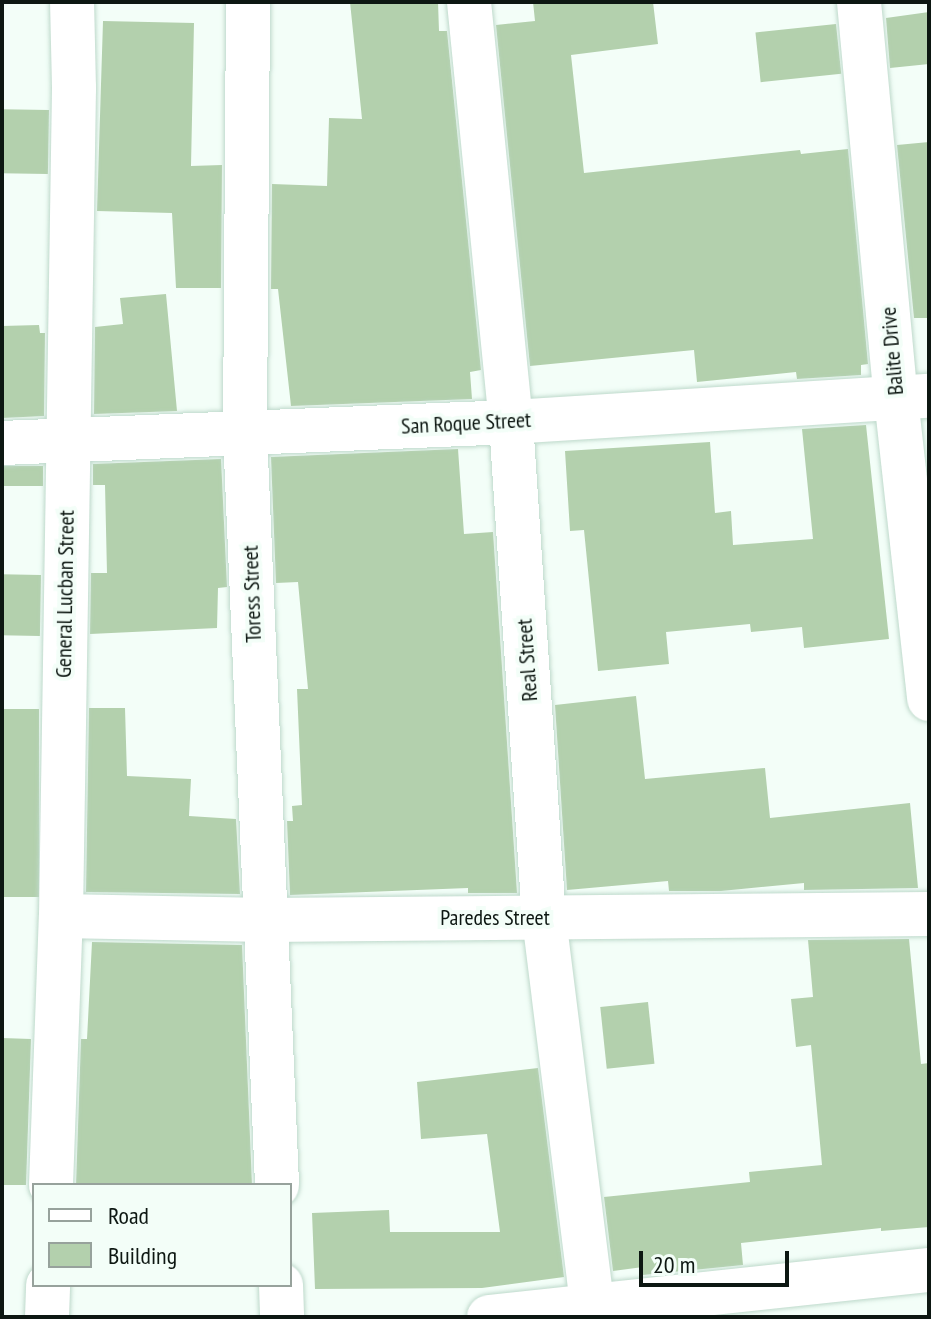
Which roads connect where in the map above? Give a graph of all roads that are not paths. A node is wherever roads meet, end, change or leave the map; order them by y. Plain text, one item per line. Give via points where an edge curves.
1 (72, 2) edge
2 (248, 2) edge
3 (469, 2) edge
4 (859, 2) edge
5 (912, 397) edge
6 (511, 422) junction
7 (245, 433) junction
8 (67, 441) junction
9 (2, 443) edge
10 (929, 699) edge
11 (929, 914) edge
12 (61, 916) junction
13 (544, 918) junction
14 (266, 920) junction
15 (51, 1183) edge
16 (277, 1183) edge
17 (929, 1270) edge
18 (48, 1287) edge
19 (281, 1287) edge
20 (593, 1311) edge
21 (47, 1317) edge
22 (282, 1317) edge
23 (489, 1317) edge

1 - 8 street, General Lucban Street
2 - 7 street, Toress Street
3 - 6 street, Real Street
4 - 5 street, Balite Drive
5 - 6 street, San Roque Street
5 - 10 street, Balite Drive
6 - 7 street, San Roque Street
6 - 13 street, Real Street
7 - 8 street, San Roque Street
7 - 14 street, Toress Street
8 - 9 street, San Roque Street
8 - 12 street, General Lucban Street
11 - 13 street, Paredes Street
12 - 14 street, Paredes Street
12 - 15 street, General Lucban Street
13 - 14 street, Paredes Street
13 - 20 street, Real Street
14 - 16 street, Toress Street
17 - 20 street
18 - 21 street
19 - 22 street
20 - 23 street

